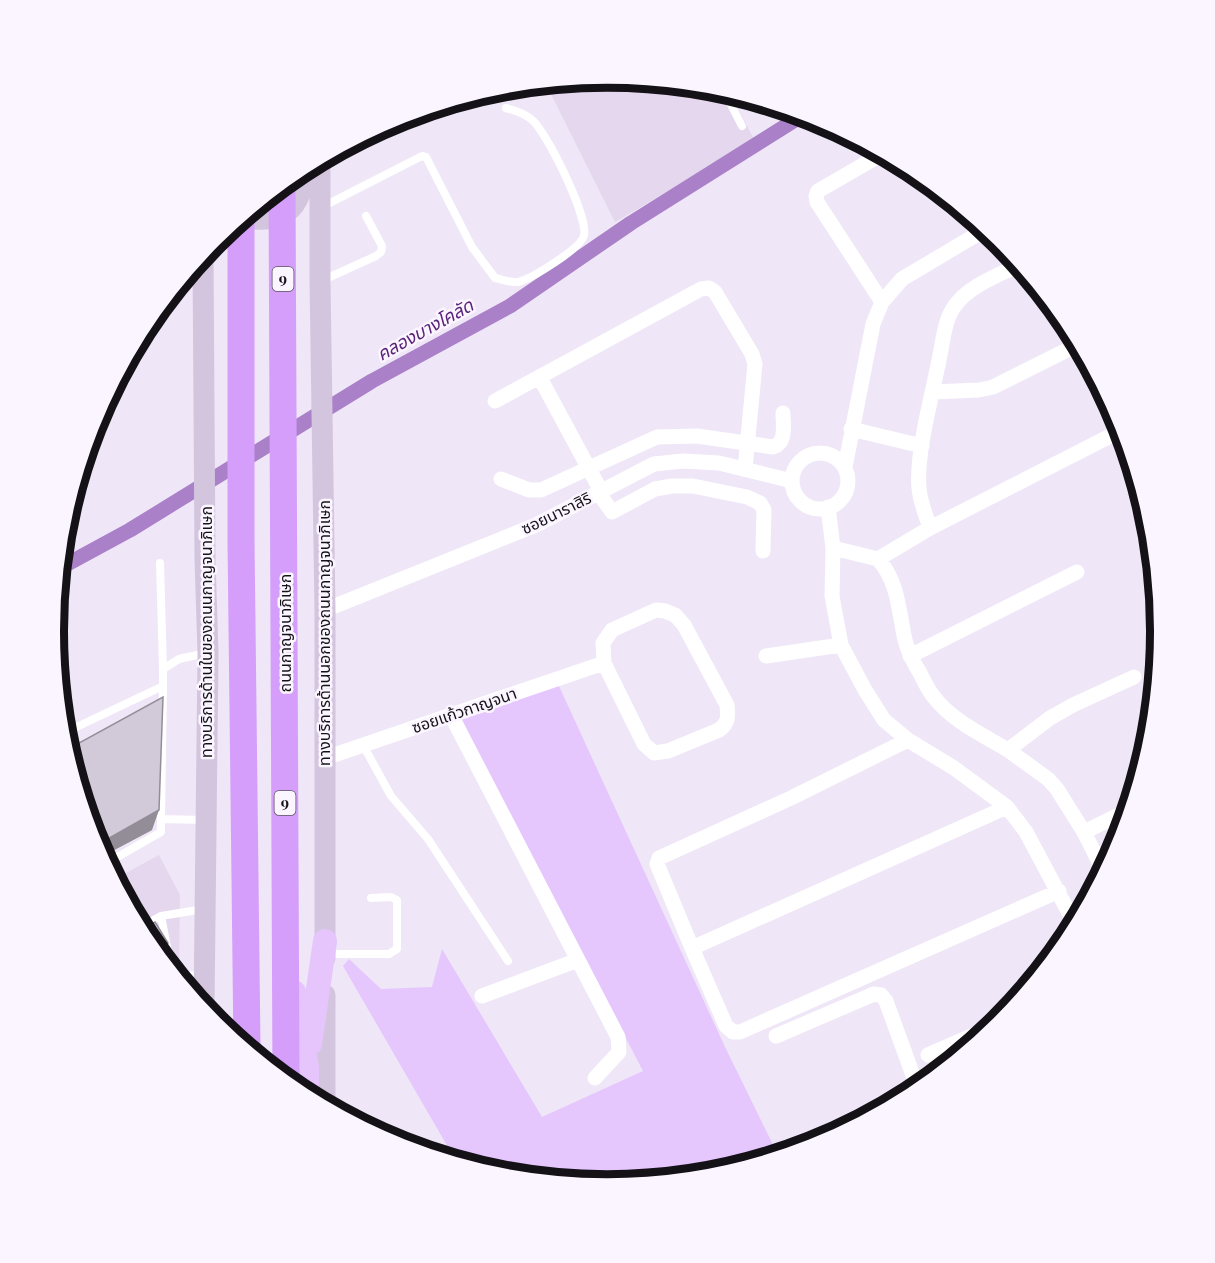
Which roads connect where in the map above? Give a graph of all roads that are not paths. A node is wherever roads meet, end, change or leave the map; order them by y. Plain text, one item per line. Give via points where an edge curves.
1 (730, 103) edge
2 (506, 108) dead end
3 (742, 126) dead end
4 (874, 158) edge
5 (320, 171) edge
6 (302, 183) edge
7 (282, 197) edge
8 (320, 208) junction
9 (366, 216) dead end
10 (254, 219) edge
11 (243, 229) edge
12 (977, 234) edge
13 (203, 269) edge
14 (1012, 269) edge
15 (320, 281) junction
16 (882, 302) junction
17 (1071, 348) edge
18 (540, 378) junction
19 (932, 392) junction
20 (495, 401) dead end
21 (783, 413) dead end
22 (851, 429) junction
23 (1113, 435) edge
24 (748, 443) junction
25 (922, 446) junction
26 (845, 467) junction
27 (589, 468) junction
28 (745, 469) junction
29 (501, 478) dead end
30 (792, 481) junction
31 (599, 491) junction
32 (828, 507) junction
33 (930, 528) junction
34 (833, 548) junction
35 (763, 550) dead end
36 (878, 559) junction
37 (160, 563) dead end
38 (1077, 572) dead end
39 (325, 610) junction
40 (841, 645) junction
41 (208, 653) junction
42 (766, 656) dead end
43 (910, 656) junction
44 (604, 663) junction
45 (163, 669) junction
46 (1134, 677) dead end
47 (163, 686) junction
48 (451, 715) junction
49 (74, 728) edge
50 (908, 740) junction
51 (363, 745) junction
52 (1008, 750) junction
53 (324, 758) junction
54 (1006, 807) junction
55 (1118, 815) edge
56 (161, 819) junction
57 (206, 820) junction
58 (1084, 832) junction
59 (114, 859) edge
60 (1099, 862) edge
61 (1059, 891) junction
62 (371, 898) dead end
63 (205, 909) junction
64 (1071, 914) edge
65 (161, 916) junction
66 (149, 922) edge
67 (325, 947) junction
68 (692, 948) junction
69 (167, 949) edge
70 (578, 960) junction
71 (508, 961) dead end
72 (204, 975) junction
73 (188, 976) edge
74 (204, 995) edge
75 (482, 996) dead end
76 (776, 1036) dead end
77 (969, 1037) edge
78 (247, 1038) edge
79 (928, 1055) dead end
80 (297, 1074) edge
81 (596, 1078) dead end
82 (914, 1079) edge
83 (326, 1096) edge

1 - 3 lane
2 - 8 lane via 533,120 563,169 583,215 584,236 577,248 548,267 517,282 495,278 472,247 426,157
4 - 16 street via 818,191 816,196
5 - 8 main road, ทางบริการด้านนอกของถนนกาญจนาภิเษก
6 - 10 main road via 297,203 290,210 270,220
7 - 80 highway, ถนนกาญจนาภิเษก / 9 via 285,940
8 - 15 main road, ทางบริการด้านนอกของถนนกาญจนาภิเษก
9 - 15 lane via 382,246 381,252
11 - 78 highway
12 - 16 street via 910,272
13 - 41 main road, ทางบริการด้านในของถนนกาญจนาภิเษก
14 - 19 street via 974,288 952,309
15 - 39 main road, ทางบริการด้านนอกของถนนกาญจนาภิเษก
16 - 22 street via 873,324
17 - 19 street via 993,387
18 - 20 street
18 - 24 street via 709,288 752,354 755,376
18 - 27 street
19 - 25 street
21 - 24 street via 783,441 779,446
22 - 25 street
22 - 26 street
23 - 33 street
24 - 27 street via 697,435 657,437
24 - 28 street
25 - 33 street via 919,487
26 - 30 street via 833,455 815,453 799,463
26 - 32 street via 846,493
27 - 29 street via 541,490 529,490
27 - 31 street
28 - 30 street, ซอยนาราสิริ
28 - 31 street, ซอยนาราสิริ via 683,460 654,464
30 - 32 street via 798,499 806,505
31 - 35 street via 612,512 655,489 672,486 693,486 747,497 760,503 764,510
31 - 39 street, ซอยนาราสิริ via 536,525
32 - 34 street
33 - 36 street
34 - 36 street
34 - 40 street via 832,596
36 - 43 street via 894,582
37 - 45 lane
38 - 43 street
39 - 53 main road, ทางบริการด้านนอกของถนนกาญจนาภิเษก
40 - 42 street
40 - 50 street via 884,720
41 - 45 lane via 179,659
41 - 57 main road, ทางบริการด้านในของถนนกาญจนาภิเษก
43 - 52 street via 933,696 946,710
44 - 44 street via 644,744 654,753 668,752 726,726 727,705 675,615 656,610 612,630 603,644
44 - 48 street, ซอยแก้วกาญจนา
45 - 47 lane
46 - 52 street via 1050,718
47 - 49 lane
47 - 56 lane
48 - 51 street, ซอยแก้วกาญจนา
48 - 70 street
50 - 54 street
50 - 68 street via 659,858 657,864
51 - 53 street, ซอยแก้วกาญจนา
51 - 71 lane via 391,796 428,839
52 - 58 street via 1048,779
53 - 67 main road, ทางบริการด้านนอกของถนนกาญจนาภิเษก
54 - 61 street via 1026,832
54 - 68 street
55 - 58 street
56 - 57 lane
56 - 59 lane via 161,832
57 - 63 main road, ทางบริการด้านในของถนนกาญจนาภิเษก
58 - 60 street
61 - 64 street
61 - 68 street via 740,1032 726,1026
62 - 67 lane via 397,900 397,949 383,954
63 - 65 lane
63 - 72 main road, ทางบริการด้านในของถนนกาญจนาภิเษก
65 - 66 lane
65 - 69 lane
67 - 80 main road
67 - 83 main road, ทางบริการด้านนอกของถนนกาญจนาภิเษก
70 - 75 street
70 - 81 street via 620,1045 615,1059
72 - 73 lane
72 - 74 main road, ทางบริการด้านในของถนนกาญจนาภิเษก
76 - 82 street via 878,994 886,1000
77 - 79 street

